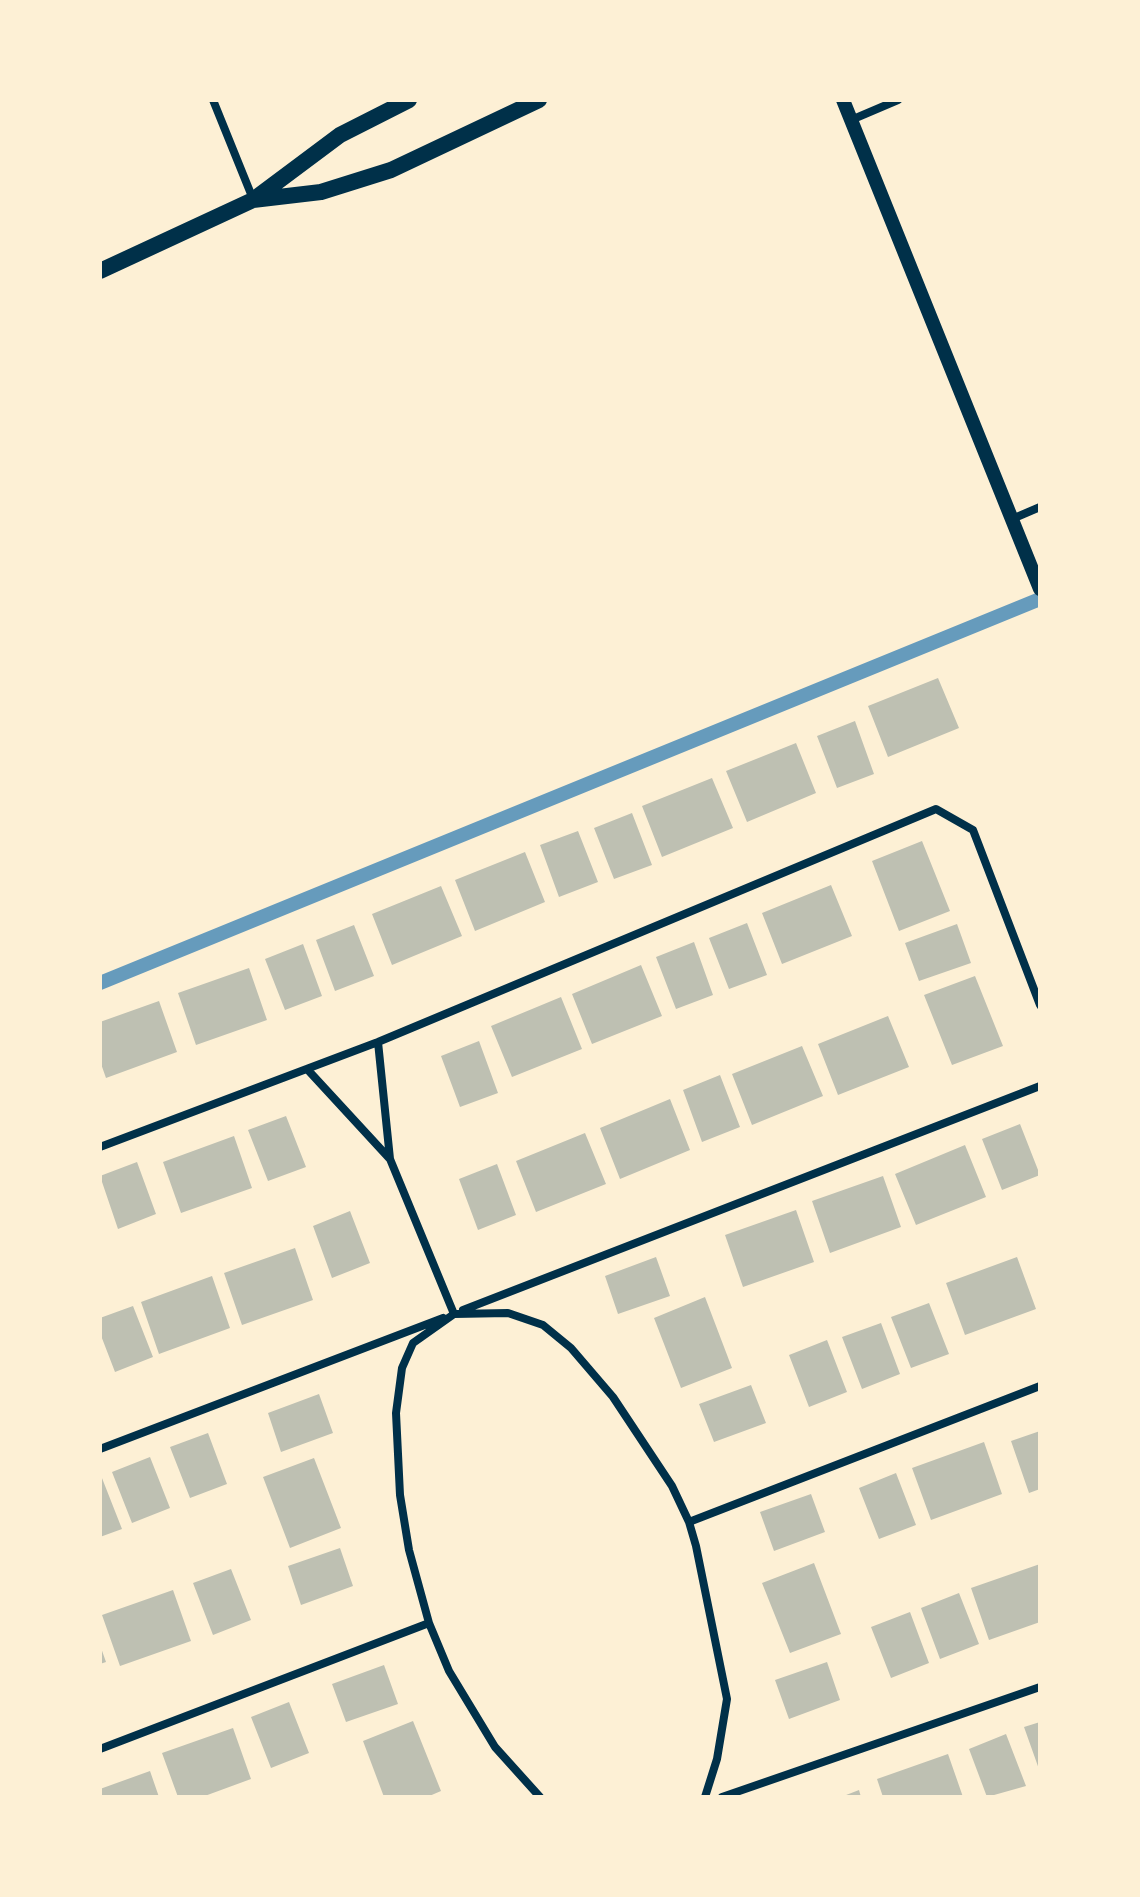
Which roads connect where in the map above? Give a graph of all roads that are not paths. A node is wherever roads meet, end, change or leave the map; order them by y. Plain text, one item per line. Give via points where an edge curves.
1 (213, 100) edge
2 (409, 100) edge
3 (539, 100) edge
4 (843, 100) edge
5 (898, 100) edge
6 (851, 120) junction
7 (253, 200) junction
8 (100, 271) edge
9 (1040, 507) edge
10 (1012, 519) junction
11 (1040, 589) edge
12 (1040, 1005) edge
13 (378, 1042) junction
14 (307, 1069) junction
15 (1040, 1086) edge
16 (100, 1147) edge
17 (390, 1159) junction
18 (454, 1314) junction
19 (1040, 1386) edge
20 (100, 1449) edge
21 (689, 1522) junction
22 (429, 1623) junction
23 (1040, 1687) edge
24 (100, 1749) edge
25 (540, 1797) edge
26 (705, 1797) edge
27 (722, 1797) edge

1 - 7 street
2 - 7 main road via 340,135
3 - 7 main road via 367,179 321,192
4 - 6 street
5 - 6 street
6 - 10 street
7 - 8 main road
9 - 10 street
10 - 11 street
12 - 13 street via 973,830 936,809
13 - 14 street
13 - 17 street
14 - 16 street
14 - 17 street
15 - 18 street
17 - 18 street
18 - 20 street
18 - 21 street via 508,1313 543,1325 571,1348 634,1424
18 - 22 street via 413,1343 402,1368 396,1413 400,1495
19 - 21 street
21 - 26 street via 727,1699
22 - 24 street
22 - 25 street via 449,1671 495,1747
23 - 27 street

